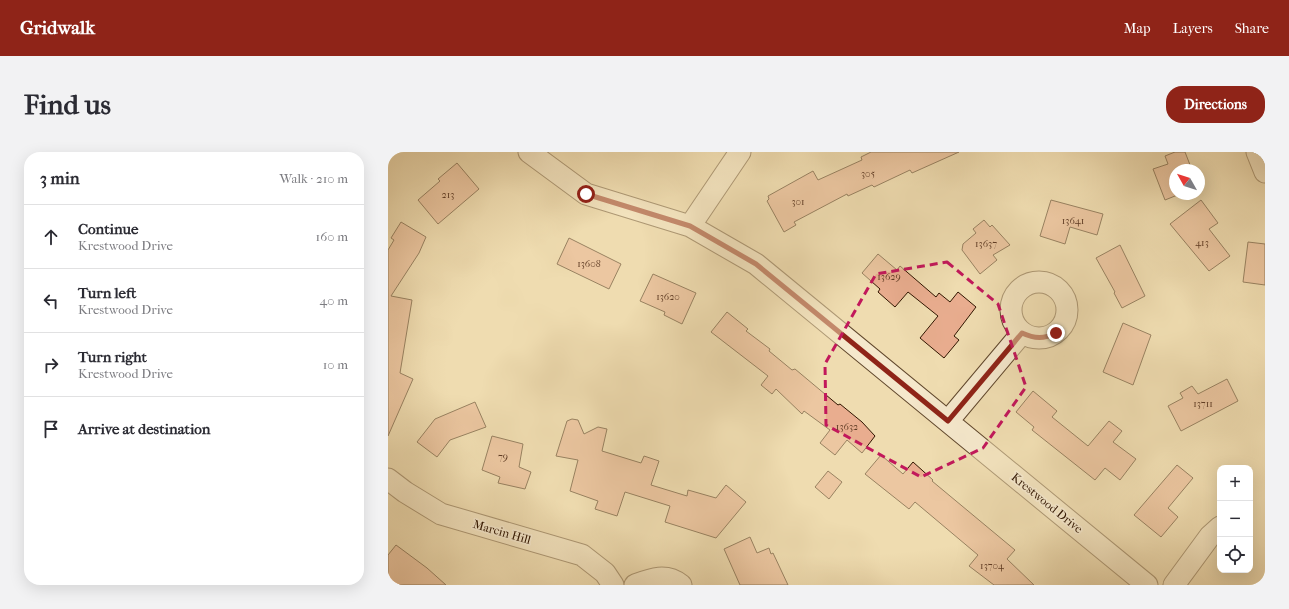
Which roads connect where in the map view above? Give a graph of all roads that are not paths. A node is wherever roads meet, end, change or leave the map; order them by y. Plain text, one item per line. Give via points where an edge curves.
1 (529, 152) edge
2 (740, 152) edge
3 (1257, 152) edge
4 (1265, 172) edge
5 (690, 226) junction
6 (1022, 333) dead end
7 (948, 421) junction
8 (388, 479) edge
9 (1217, 530) edge
10 (613, 585) edge
11 (635, 585) edge
12 (681, 585) edge
13 (1147, 585) edge
14 (1174, 585) edge

1 - 5 street, Krestwood Drive via 586,194
2 - 5 street
3 - 4 street
5 - 7 street, Krestwood Drive via 756,264
6 - 7 street
7 - 13 street, Krestwood Drive
8 - 10 street, Marcin Hill via 441,514 582,555 605,573
9 - 14 street
11 - 12 street via 653,578 664,578 673,579

